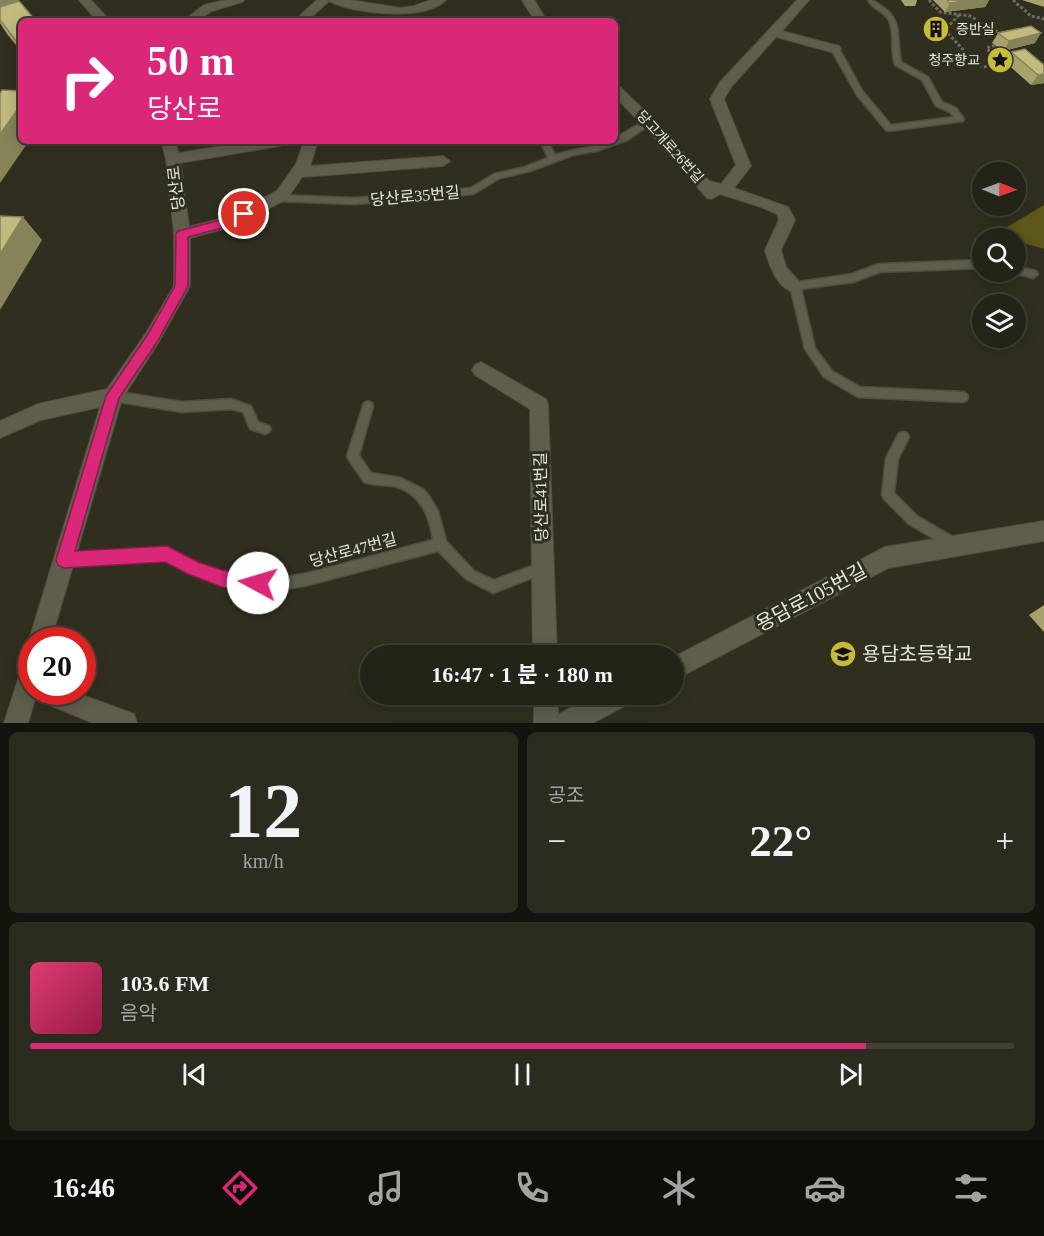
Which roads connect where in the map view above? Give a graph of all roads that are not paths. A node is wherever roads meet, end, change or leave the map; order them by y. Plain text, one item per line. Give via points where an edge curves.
1 (85, 0) edge
2 (238, 0) edge
3 (324, 0) edge
4 (334, 0) edge
5 (440, 0) edge
6 (528, 0) edge
7 (803, 0) edge
8 (871, 0) edge
9 (399, 17) edge
10 (101, 18) edge
11 (193, 18) edge
12 (303, 18) edge
13 (539, 18) edge
14 (773, 32) junction
15 (835, 49) joint
16 (618, 96) edge
17 (648, 122) junction
18 (618, 140) edge
19 (169, 144) edge
20 (246, 144) edge
21 (310, 144) edge
22 (545, 144) edge
23 (608, 144) edge
24 (200, 148) edge
25 (552, 158) junction
26 (173, 159) junction
27 (443, 161) dead end
28 (299, 171) junction
29 (720, 194) junction
30 (279, 197) junction
31 (182, 234) junction
32 (972, 264) edge
33 (1026, 272) edge
34 (1033, 274) dead end
35 (795, 286) junction
36 (481, 370) dead end
37 (113, 396) junction
38 (963, 397) dead end
39 (368, 406) dead end
40 (265, 429) dead end
41 (0, 430) edge
42 (903, 437) dead end
43 (1044, 531) edge
44 (440, 544) junction
45 (956, 545) junction
46 (64, 560) junction
47 (543, 568) junction
48 (44, 627) edge
49 (545, 645) edge
50 (684, 664) edge
51 (24, 705) edge
52 (84, 705) edge
53 (546, 705) edge
54 (603, 705) edge
55 (16, 723) edge
56 (125, 723) edge
57 (546, 723) edge
58 (568, 723) edge

1 - 10 street
2 - 11 street via 208,8
3 - 12 street
4 - 9 street
5 - 9 street
6 - 13 street
7 - 14 street
8 - 15 lane via 886,10 895,25 893,49 898,63 925,79 939,104 954,110 960,119 889,128 860,93
14 - 15 street
14 - 29 street via 724,85 717,99 744,166
16 - 17 street, 당고개로26번길
17 - 18 lane, 당산로35번길
17 - 29 street, 당고개로26번길 via 704,185
19 - 26 street, 당산로
20 - 24 street
21 - 28 street
22 - 25 lane
23 - 25 lane, 당산로35번길
24 - 26 street
25 - 30 lane, 당산로35번길 via 497,176 473,191 355,201
26 - 31 street, 당산로
27 - 28 street
28 - 30 street
29 - 35 street via 766,203 783,211 787,220 773,250 779,270
30 - 31 street, 당산로35번길 via 229,222
31 - 37 street, 당산로 via 182,286
32 - 35 lane via 879,268 853,278
33 - 34 lane
35 - 38 lane via 810,349 828,374 858,392
36 - 47 street, 당산로41번길 via 539,405
37 - 40 lane via 182,407 231,404 246,409 254,426
37 - 41 street via 38,412
37 - 46 street, 당산로
39 - 44 lane via 353,456 368,478 401,483 423,496 437,518
42 - 45 lane via 892,458 888,495 913,520
43 - 45 street, 용담로105번길
44 - 46 lane, 당산로47번길 via 276,585 222,579 167,554
44 - 47 lane via 470,575 493,587
45 - 50 street, 용담로105번길 via 885,558
46 - 48 street, 당산로
47 - 49 street, 당산로41번길
51 - 55 street
52 - 56 street
53 - 57 street
54 - 58 street

